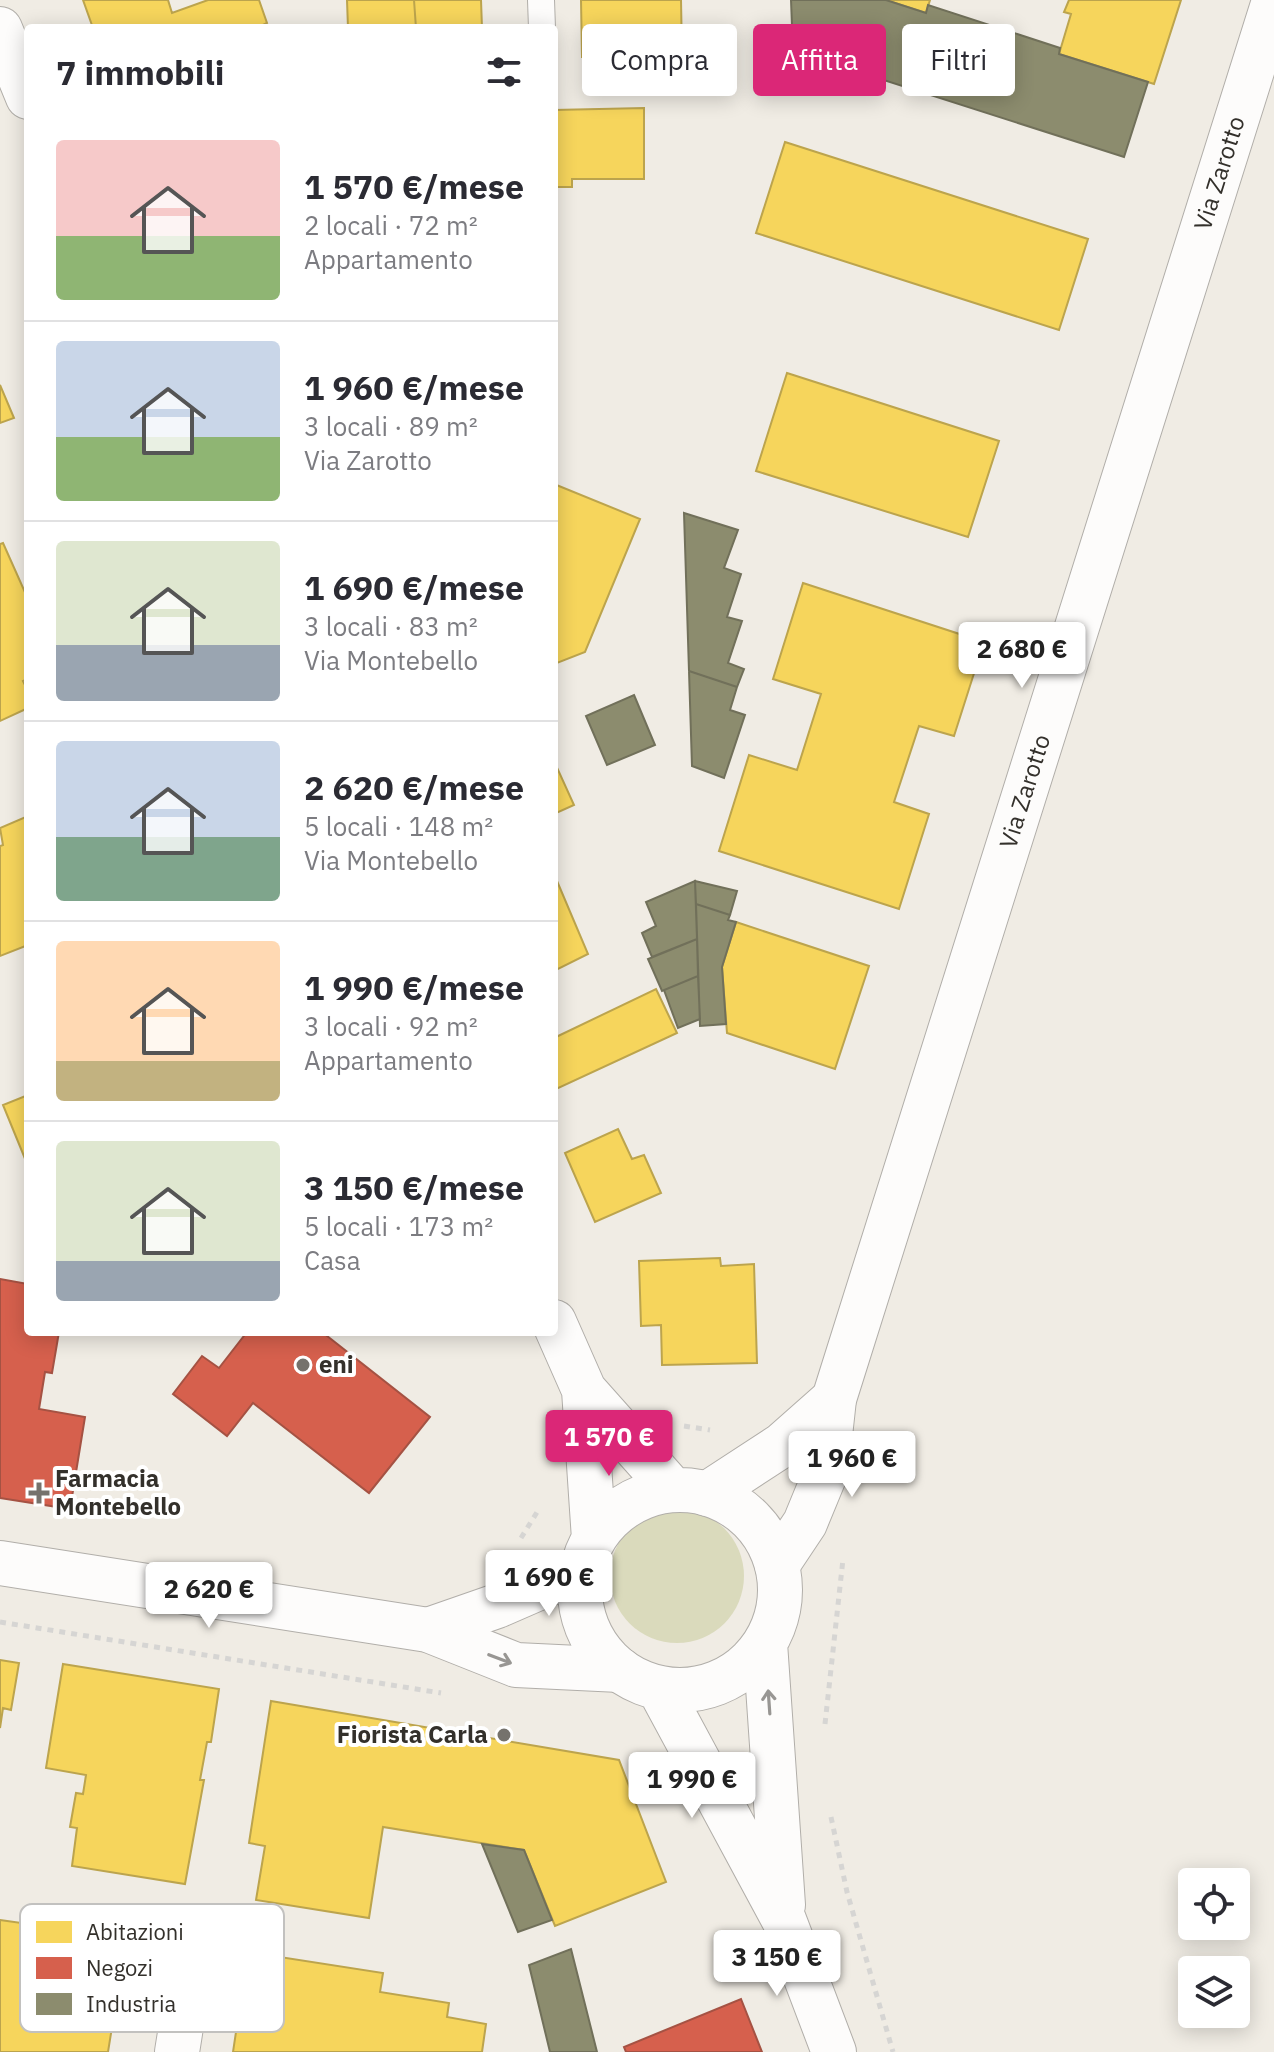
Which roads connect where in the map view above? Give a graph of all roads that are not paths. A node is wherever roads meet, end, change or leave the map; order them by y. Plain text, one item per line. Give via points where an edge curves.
1 (541, 0) edge
2 (1274, 1) edge
3 (542, 24) edge
4 (0, 29) edge
5 (24, 87) edge
6 (558, 1331) edge
7 (584, 1390) junction
8 (834, 1399) junction
9 (690, 1492) junction
10 (588, 1554) junction
11 (0, 1563) edge
12 (777, 1565) junction
13 (428, 1630) junction
14 (765, 1643) junction
15 (640, 1679) junction
16 (784, 1920) junction
17 (180, 2032) edge
18 (177, 2052) edge
19 (834, 2052) edge

1 - 3 lane
2 - 8 street, Via Zarotto
4 - 5 street
6 - 7 street
7 - 9 street
7 - 10 street
8 - 9 street via 782,1445
8 - 12 street, Via Zarotto via 826,1472 805,1523
9 - 10 street via 637,1500 612,1516
9 - 12 street via 732,1504 752,1521
10 - 13 street via 497,1606
10 - 15 street via 581,1607 586,1626 606,1658
11 - 13 street
12 - 14 street via 779,1606
13 -> 15 street via 516,1665
14 - 15 street via 745,1666 719,1682 690,1690
16 -> 14 street
15 - 16 street
16 - 19 street
17 - 18 street

